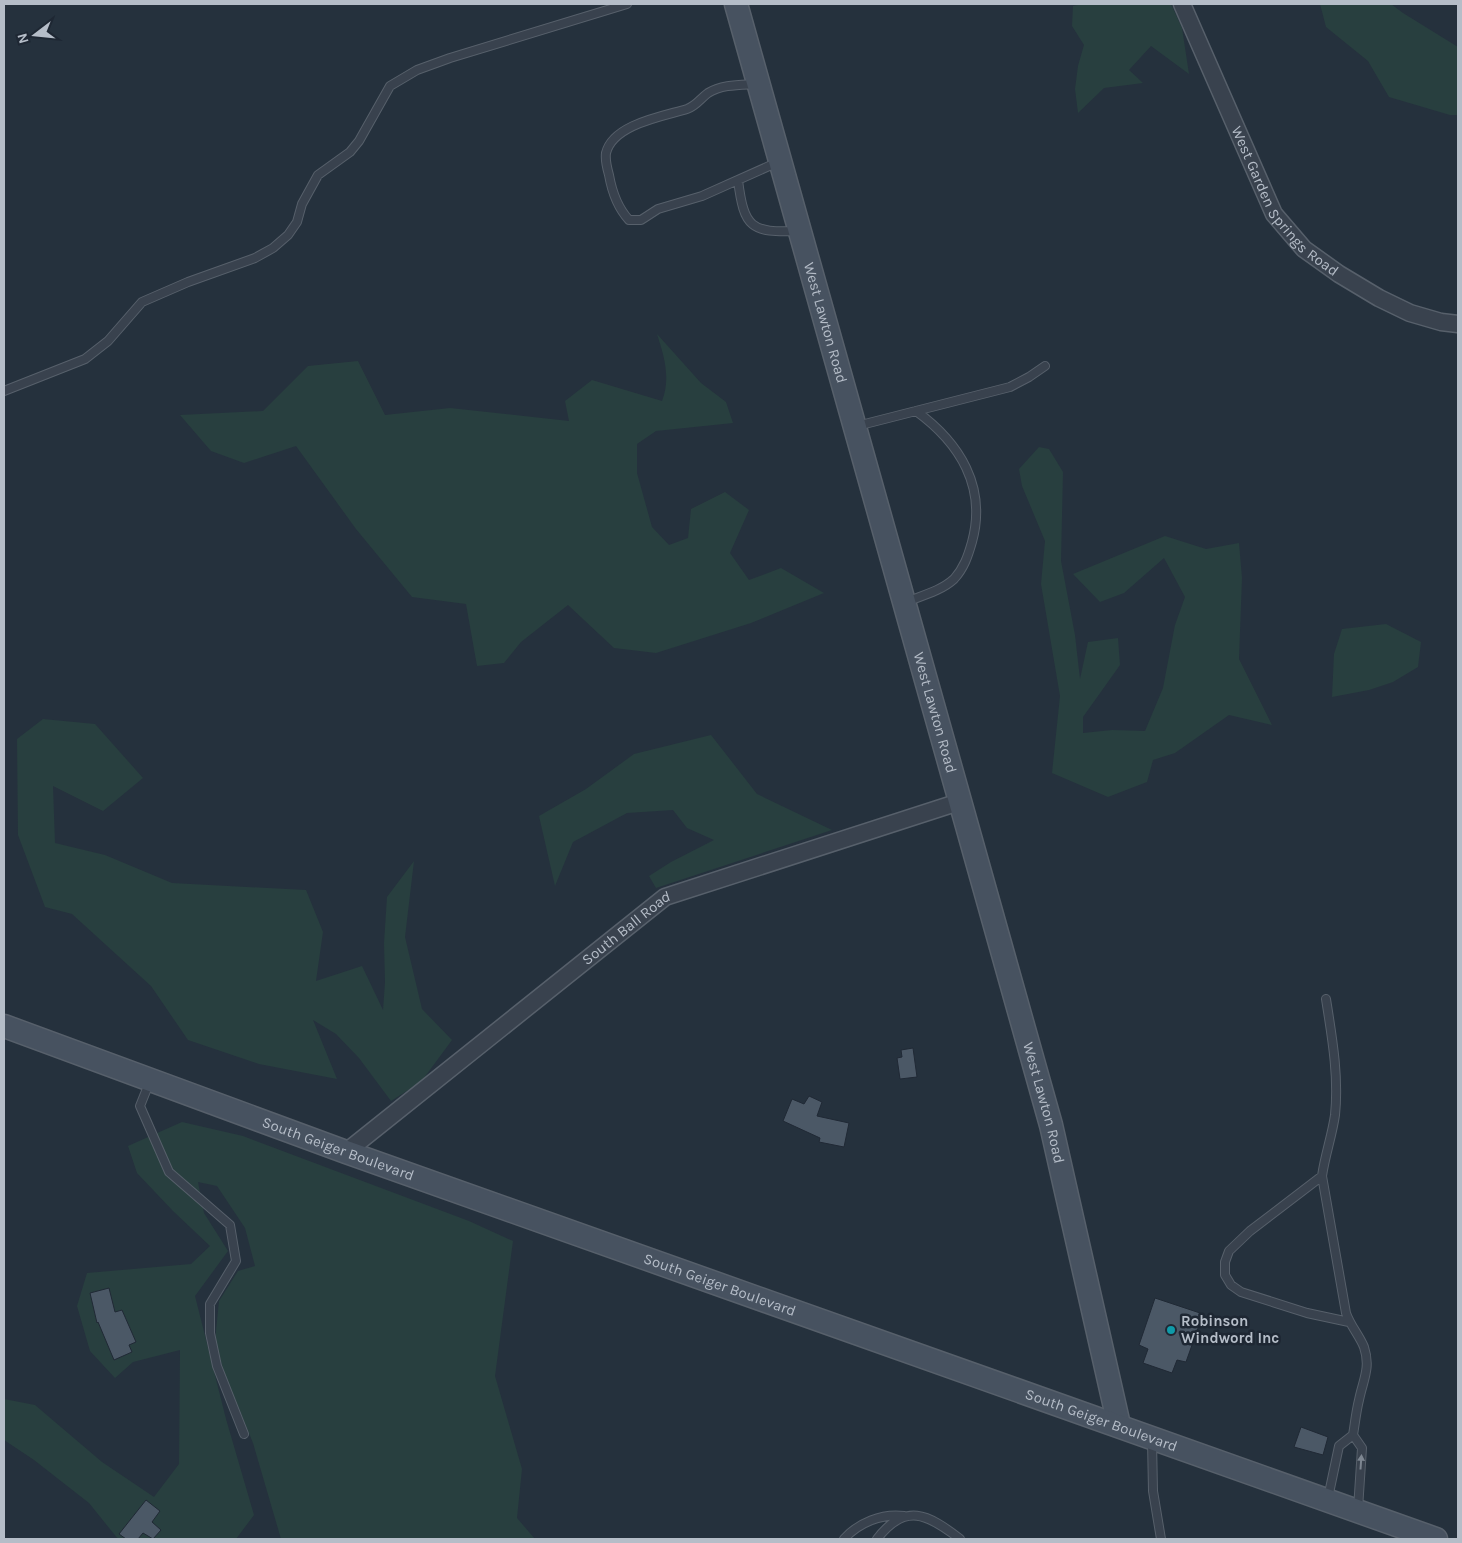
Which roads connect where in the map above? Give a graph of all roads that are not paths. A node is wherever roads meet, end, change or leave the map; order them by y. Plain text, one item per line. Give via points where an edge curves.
1 (627, 4) edge
2 (736, 4) edge
3 (1182, 4) edge
4 (759, 83) junction
5 (780, 161) junction
6 (738, 180) junction
7 (800, 231) junction
8 (1458, 324) edge
9 (1045, 366) dead end
10 (4, 391) edge
11 (916, 411) junction
12 (855, 427) junction
13 (904, 602) junction
14 (959, 802) junction
15 (1326, 999) dead end
16 (4, 1026) edge
17 (151, 1080) junction
18 (346, 1152) junction
19 (1322, 1176) junction
20 (1349, 1322) junction
21 (1119, 1425) junction
22 (244, 1434) dead end
23 (1353, 1435) junction
24 (1152, 1437) junction
25 (1328, 1500) junction
26 (1358, 1511) junction
27 (904, 1516) junction
28 (844, 1539) edge
29 (877, 1539) edge
30 (960, 1539) edge
31 (1161, 1539) edge
32 (1436, 1539) edge

1 - 10 lane via 450,58 417,70 390,86 359,141 350,152 318,175 302,204 297,222 273,248 142,302 108,341 85,359
2 - 4 street, West Lawton Road
3 - 8 street, West Garden Springs Road via 1274,214 1304,249 1378,298 1410,313
4 - 5 street, West Lawton Road
4 - 6 lane via 718,89 709,92 690,108 644,121 619,136 606,152 612,191 629,220 641,220 658,209 702,196
5 - 6 lane
5 - 7 street, West Lawton Road
6 - 7 lane via 741,206 756,228 772,232
7 - 12 street, West Lawton Road
9 - 11 lane via 1010,387
11 - 12 lane
11 - 13 lane via 942,432 968,470 974,487 976,526 968,556 952,580
12 - 13 street, West Lawton Road
13 - 14 street, West Lawton Road
14 - 18 street, South Ball Road via 665,897
14 - 21 street, West Lawton Road via 1051,1124
15 - 19 lane via 1334,1045 1336,1088 1335,1116
16 - 17 street, South Geiger Boulevard
17 - 18 street, South Geiger Boulevard
17 - 22 lane via 140,1106 169,1172 230,1225 236,1261 210,1304 210,1333 216,1366
18 - 21 street, South Geiger Boulevard
19 - 20 lane
19 - 20 lane via 1229,1250 1225,1275 1241,1292
20 - 23 lane via 1364,1346 1367,1358 1367,1373
21 - 24 street, South Geiger Boulevard
23 - 25 lane via 1338,1446
26 -> 23 lane via 1362,1448
24 - 25 street, South Geiger Boulevard
24 - 31 lane via 1152,1491
25 - 26 street, South Geiger Boulevard
26 - 32 street, South Geiger Boulevard
27 - 28 lane via 881,1517 861,1525
27 - 29 lane via 892,1522
27 - 30 lane via 928,1518

